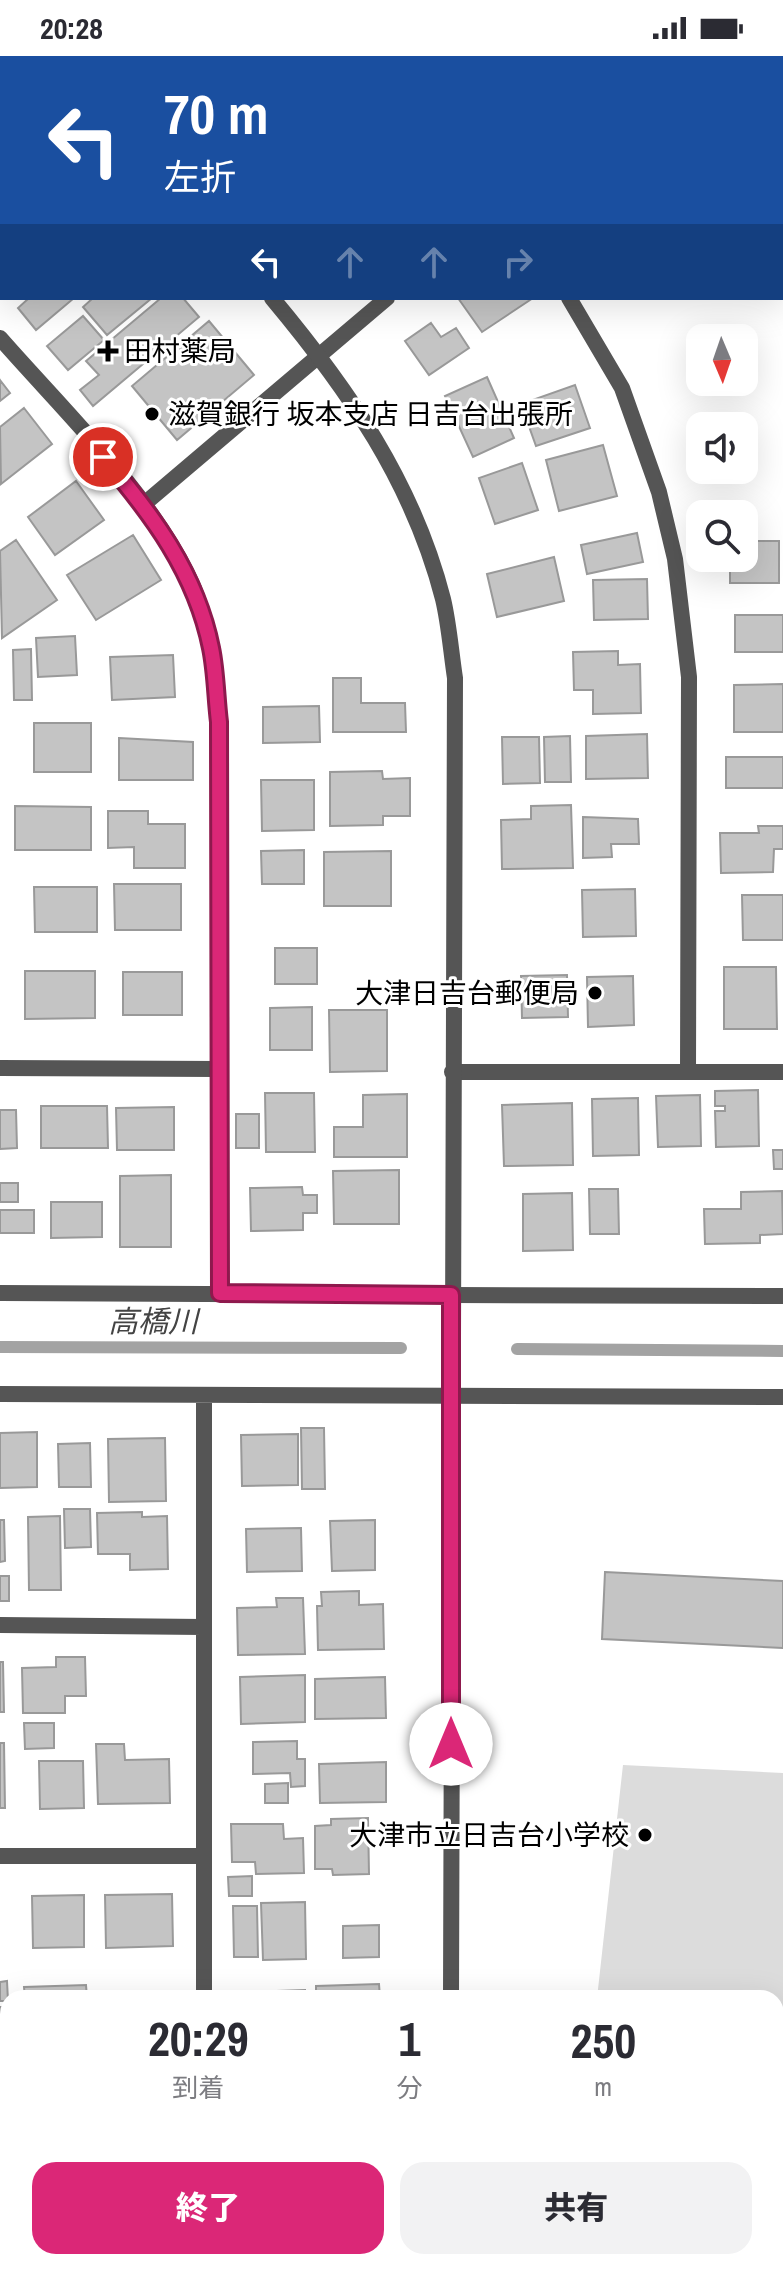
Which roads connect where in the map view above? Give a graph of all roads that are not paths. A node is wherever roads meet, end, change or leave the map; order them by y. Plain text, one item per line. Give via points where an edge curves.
1 (274, 300) edge
2 (385, 300) edge
3 (570, 300) edge
4 (0, 338) edge
5 (320, 355) junction
6 (144, 504) junction
7 (0, 1068) edge
8 (218, 1069) junction
9 (452, 1072) junction
10 (688, 1072) junction
11 (783, 1072) edge
12 (0, 1293) edge
13 (220, 1293) junction
14 (451, 1295) junction
15 (783, 1296) edge
16 (0, 1394) edge
17 (451, 1395) junction
18 (204, 1396) junction
19 (783, 1397) edge
20 (0, 1625) edge
21 (203, 1627) junction
22 (0, 1856) edge
23 (204, 1856) junction
24 (204, 1990) edge
25 (451, 1990) edge

1 - 5 street
2 - 5 street
3 - 10 street via 622,388 659,492 675,559 689,677
4 - 6 street
5 - 6 street
5 - 9 street via 383,447 421,532 443,600 455,678
6 - 8 street via 188,574 212,648 219,722
7 - 8 street
8 - 13 street
9 - 10 street
9 - 14 street
10 - 11 street
12 - 13 street
13 - 14 street
14 - 15 street
14 - 17 street
16 - 18 street
17 - 18 street
17 - 19 street
17 - 25 street
18 - 21 street
20 - 21 street
21 - 23 street
22 - 23 street
23 - 24 street

